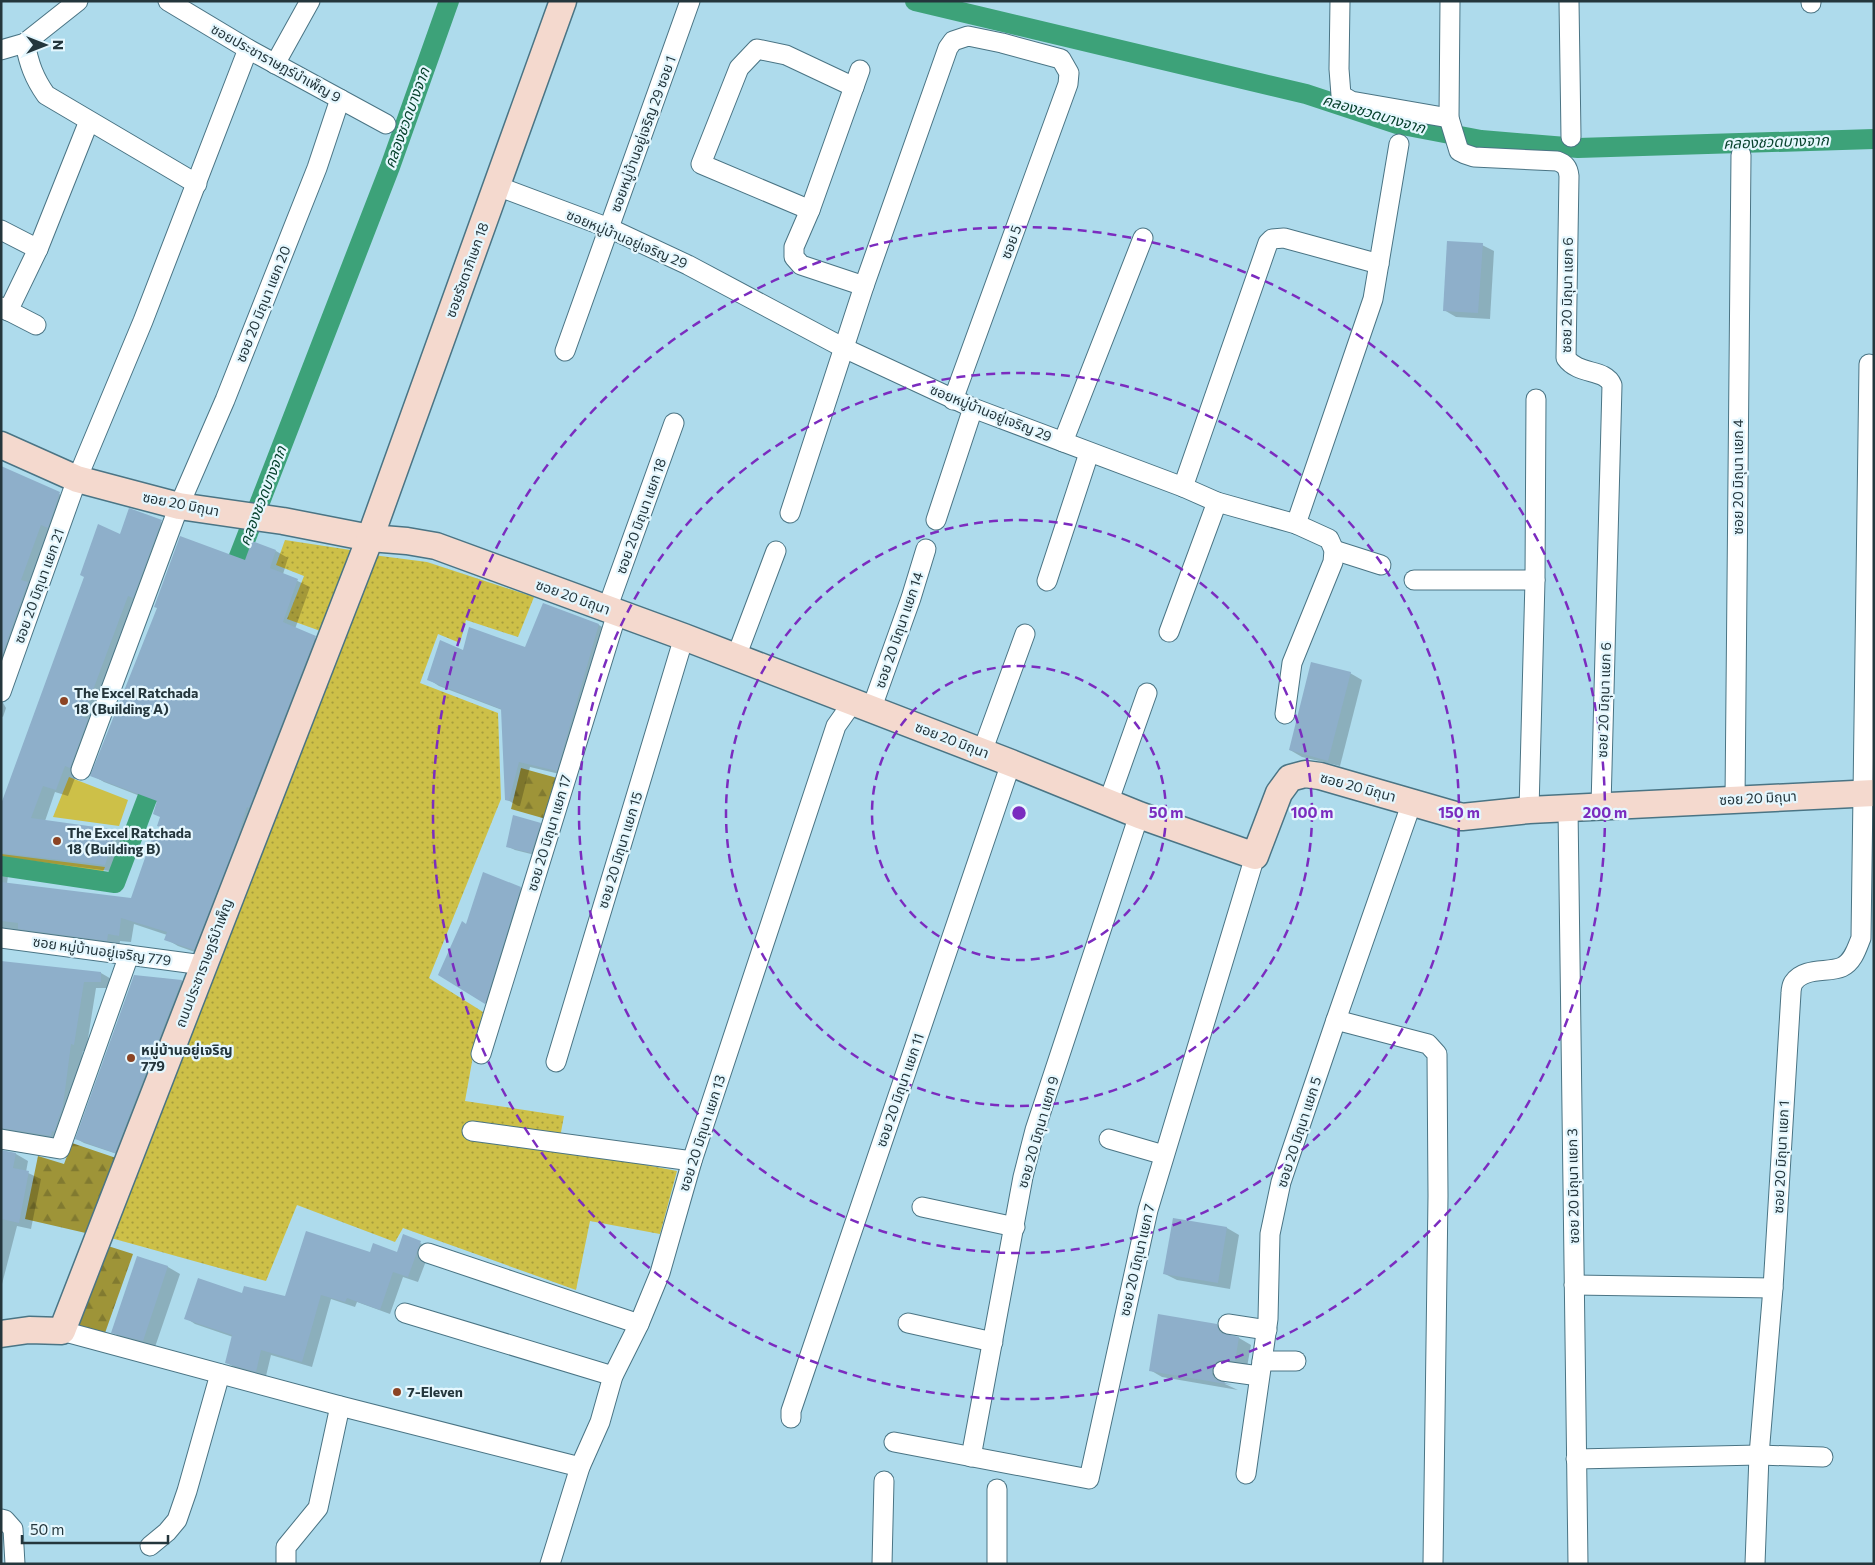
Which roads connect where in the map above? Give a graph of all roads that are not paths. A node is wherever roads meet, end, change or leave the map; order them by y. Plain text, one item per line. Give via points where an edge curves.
1 (78, 1) edge
2 (168, 1) edge
3 (310, 1) edge
4 (563, 1) edge
5 (690, 1) edge
6 (1340, 1) edge
7 (1450, 1) edge
8 (1569, 1) edge
9 (25, 43) junction
10 (1, 50) edge
11 (248, 50) junction
12 (275, 64) junction
13 (340, 99) junction
14 (89, 121) junction
15 (1449, 121) junction
16 (386, 124) dead end
17 (1571, 137) dead end
18 (1398, 144) dead end
19 (1741, 155) dead end
20 (197, 184) junction
21 (497, 186) junction
22 (810, 210) junction
23 (609, 228) junction
24 (1, 230) edge
25 (1143, 238) dead end
26 (38, 249) junction
27 (1379, 264) junction
28 (864, 286) junction
29 (5, 309) edge
30 (36, 325) dead end
31 (844, 348) junction
32 (565, 351) dead end
33 (1869, 364) dead end
34 (1536, 399) dead end
35 (953, 400) junction
36 (972, 408) junction
37 (674, 423) dead end
38 (1063, 442) junction
39 (1, 445) edge
40 (1089, 453) junction
41 (77, 480) junction
42 (1183, 487) junction
43 (1217, 502) junction
44 (179, 506) junction
45 (790, 513) dead end
46 (936, 520) dead end
47 (1296, 524) junction
48 (370, 538) junction
49 (926, 550) dead end
50 (1334, 550) junction
51 (776, 551) dead end
52 (1381, 565) dead end
53 (1047, 580) dead end
54 (1414, 580) dead end
55 (1535, 580) junction
56 (612, 611) junction
57 (1169, 632) dead end
58 (1025, 634) dead end
59 (684, 637) junction
60 (736, 657) junction
61 (1, 692) edge
62 (1147, 693) dead end
63 (862, 706) junction
64 (1285, 714) dead end
65 (982, 752) junction
66 (1011, 763) junction
67 (81, 770) dead end
68 (1868, 793) edge
69 (1735, 800) junction
70 (1412, 802) junction
71 (1108, 803) junction
72 (1601, 806) junction
73 (1568, 808) junction
74 (1529, 810) junction
75 (1138, 815) junction
76 (1255, 856) junction
77 (1, 938) edge
78 (128, 955) junction
79 (204, 965) junction
80 (1336, 1020) junction
81 (481, 1054) dead end
82 (556, 1062) dead end
83 (472, 1131) dead end
84 (1, 1138) edge
85 (1109, 1139) dead end
86 (1164, 1155) junction
87 (692, 1161) junction
88 (922, 1207) dead end
89 (1015, 1227) junction
90 (428, 1253) dead end
91 (1574, 1285) junction
92 (1773, 1288) junction
93 (405, 1313) dead end
94 (908, 1323) dead end
95 (638, 1324) junction
96 (1228, 1324) dead end
97 (1267, 1330) junction
98 (62, 1331) junction
99 (1, 1334) edge
100 (993, 1342) junction
101 (1296, 1361) dead end
102 (1261, 1369) junction
103 (1223, 1370) dead end
104 (220, 1374) junction
105 (613, 1376) junction
106 (340, 1406) junction
107 (791, 1418) dead end
108 (894, 1442) dead end
109 (1759, 1455) junction
110 (971, 1457) junction
111 (1823, 1457) dead end
112 (1576, 1459) junction
113 (580, 1467) junction
114 (1246, 1474) dead end
115 (884, 1481) dead end
116 (997, 1489) dead end
117 (1, 1519) edge
118 (150, 1546) dead end
119 (14, 1564) edge
120 (286, 1564) edge
121 (550, 1564) edge
122 (882, 1564) edge
123 (997, 1564) edge
124 (1433, 1564) edge
125 (1578, 1564) edge
126 (1755, 1564) edge

1 - 9 street
2 - 11 street, ซอยประชาราษฎร์บำเพ็ญ 9
3 - 12 street
4 - 21 street, ซอยรัชดาภิเษก 18
5 - 23 street, ซอยหมู่บ้านอยู่เจริญ 29 ซอย 1
6 - 15 street via 1342,95 1350,101
7 - 15 street, ซอย 20 มิถุนา แยก 6
8 - 17 street
9 - 10 street
9 - 14 street via 30,68 46,95
11 - 12 street, ซอยประชาราษฎร์บำเพ็ญ 9
11 - 20 street, ซอย 20 มิถุนา แยก 21
12 - 13 street, ซอยประชาราษฎร์บำเพ็ญ 9
13 - 16 street, ซอยประชาราษฎร์บำเพ็ญ 9
13 - 44 street, ซอย 20 มิถุนา แยก 20 via 266,298
14 - 20 street
14 - 26 street
15 - 72 street, ซอย 20 มิถุนา แยก 6 via 1458,150 1465,154 1557,161 1568,168 1566,358 1581,370 1610,379 1612,392
18 - 27 street
19 - 69 street, ซอย 20 มิถุนา แยก 4
20 - 41 street, ซอย 20 มิถุนา แยก 21
21 - 23 street, ซอยหมู่บ้านอยู่เจริญ 29
21 - 48 street, ซอยรัชดาภิเษก 18
22 - 22 street via 701,164 739,68 757,50 786,55 857,78
22 - 28 street via 794,248 794,257 801,265
23 - 31 street, ซอยหมู่บ้านอยู่เจริญ 29 via 688,265
23 - 32 street, ซอยหมู่บ้านอยู่เจริญ 29 ซอย 1
24 - 26 street
25 - 38 street
26 - 29 street
27 - 42 street via 1284,238 1272,239 1268,243
27 - 47 street via 1371,305
28 - 31 street
28 - 35 street, ซอย 5 via 953,41 968,36 1061,59 1069,73 1068,84
29 - 30 street
31 - 35 street, ซอยหมู่บ้านอยู่เจริญ 29
31 - 45 street
33 - 68 street, ซอย 20 มิถุนา แยก 1
34 - 55 street
35 - 36 street, ซอยหมู่บ้านอยู่เจริญ 29
36 - 38 street, ซอยหมู่บ้านอยู่เจริญ 29
36 - 46 street
37 - 56 street, ซอย 20 มิถุนา แยก 18
38 - 40 street, ซอยหมู่บ้านอยู่เจริญ 29
39 - 41 street, ซอย 20 มิถุนา
40 - 42 street, ซอยหมู่บ้านอยู่เจริญ 29
40 - 53 street
41 - 44 street, ซอย 20 มิถุนา
41 - 61 street, ซอย 20 มิถุนา แยก 21
42 - 43 street, ซอยหมู่บ้านอยู่เจริญ 29
43 - 47 street, ซอยหมู่บ้านอยู่เจริญ 29
43 - 57 street
44 - 48 street, ซอย 20 มิถุนา
44 - 67 street, ซอย 20 มิถุนา แยก 20
47 - 50 street, ซอยหมู่บ้านอยู่เจริญ 29 via 1328,539
48 - 56 street, ซอย 20 มิถุนา via 436,546
48 - 79 street, ถนนประชาราษฎร์บำเพ็ญ
49 - 63 street, ซอย 20 มิถุนา แยก 14 via 911,598
50 - 52 street
50 - 64 street via 1333,562 1292,663
51 - 60 street
54 - 55 street
55 - 74 street
56 - 59 street, ซอย 20 มิถุนา
56 - 81 street, ซอย 20 มิถุนา แยก 17
58 - 65 street
59 - 60 street, ซอย 20 มิถุนา
59 - 82 street, ซอย 20 มิถุนา แยก 15
60 - 63 street, ซอย 20 มิถุนา
62 - 71 street
63 - 65 street, ซอย 20 มิถุนา
63 - 87 street, ซอย 20 มิถุนา แยก 13 via 836,726
65 - 66 street, ซอย 20 มิถุนา
66 - 71 street, ซอย 20 มิถุนา
66 - 107 street, ซอย 20 มิถุนา แยก 11 via 794,1401
68 - 69 street, ซอย 20 มิถุนา
68 - 92 street, ซอย 20 มิถุนา แยก 1 via 1858,946 1843,967 1801,976 1793,982 1790,993
69 - 72 street, ซอย 20 มิถุนา
70 - 74 street, ซอย 20 มิถุนา via 1462,817
70 - 76 street, ซอย 20 มิถุนา via 1320,776 1304,774 1290,778 1279,794
70 - 80 street, ซอย 20 มิถุนา แยก 5
71 - 75 street, ซอย 20 มิถุนา
72 - 73 street, ซอย 20 มิถุนา
73 - 74 street, ซอย 20 มิถุนา
73 - 91 street, ซอย 20 มิถุนา แยก 3
75 - 76 street, ซอย 20 มิถุนา
75 - 89 street, ซอย 20 มิถุนา แยก 9 via 1035,1130
76 - 86 street, ซอย 20 มิถุนา แยก 7
77 - 78 street, ซอย หมู่บ้านอยู่เจริญ 779
78 - 79 street, ซอย หมู่บ้านอยู่เจริญ 779
78 - 84 street via 60,1149
79 - 98 street, ถนนประชาราษฎร์บำเพ็ญ
80 - 97 street, ซอย 20 มิถุนา แยก 5 via 1281,1182 1270,1234
80 - 124 street via 1428,1044 1438,1054
83 - 87 street
85 - 86 street
86 - 110 street, ซอย 20 มิถุนา แยก 7 via 1148,1210 1089,1479
87 - 95 street, ซอย 20 มิถุนา แยก 13 via 660,1273
88 - 89 street
89 - 100 street, ซอย 20 มิถุนา แยก 9
90 - 95 street
91 - 92 street
91 - 112 street, ซอย 20 มิถุนา แยก 3
92 - 109 street, ซอย 20 มิถุนา แยก 1
93 - 105 street
94 - 100 street
95 - 105 street, ซอย 20 มิถุนา แยก 13
96 - 97 street
97 - 102 street, ซอย 20 มิถุนา แยก 5
98 - 99 street via 29,1330
98 - 104 street
100 - 110 street, ซอย 20 มิถุนา แยก 9
101 - 102 street
102 - 103 street
102 - 114 street, ซอย 20 มิถุนา แยก 5
104 - 106 street
104 - 118 street via 176,1520
105 - 113 street, ซอย 20 มิถุนา แยก 13 via 600,1422
106 - 113 street
106 - 120 street via 318,1508 286,1547
108 - 110 street, ซอย 20 มิถุนา แยก 7
109 - 111 street
109 - 112 street
109 - 126 street, ซอย 20 มิถุนา แยก 1
112 - 125 street, ซอย 20 มิถุนา แยก 3
113 - 121 street, ซอย 20 มิถุนา แยก 13
115 - 122 street
116 - 123 street
117 - 119 street via 13,1529

